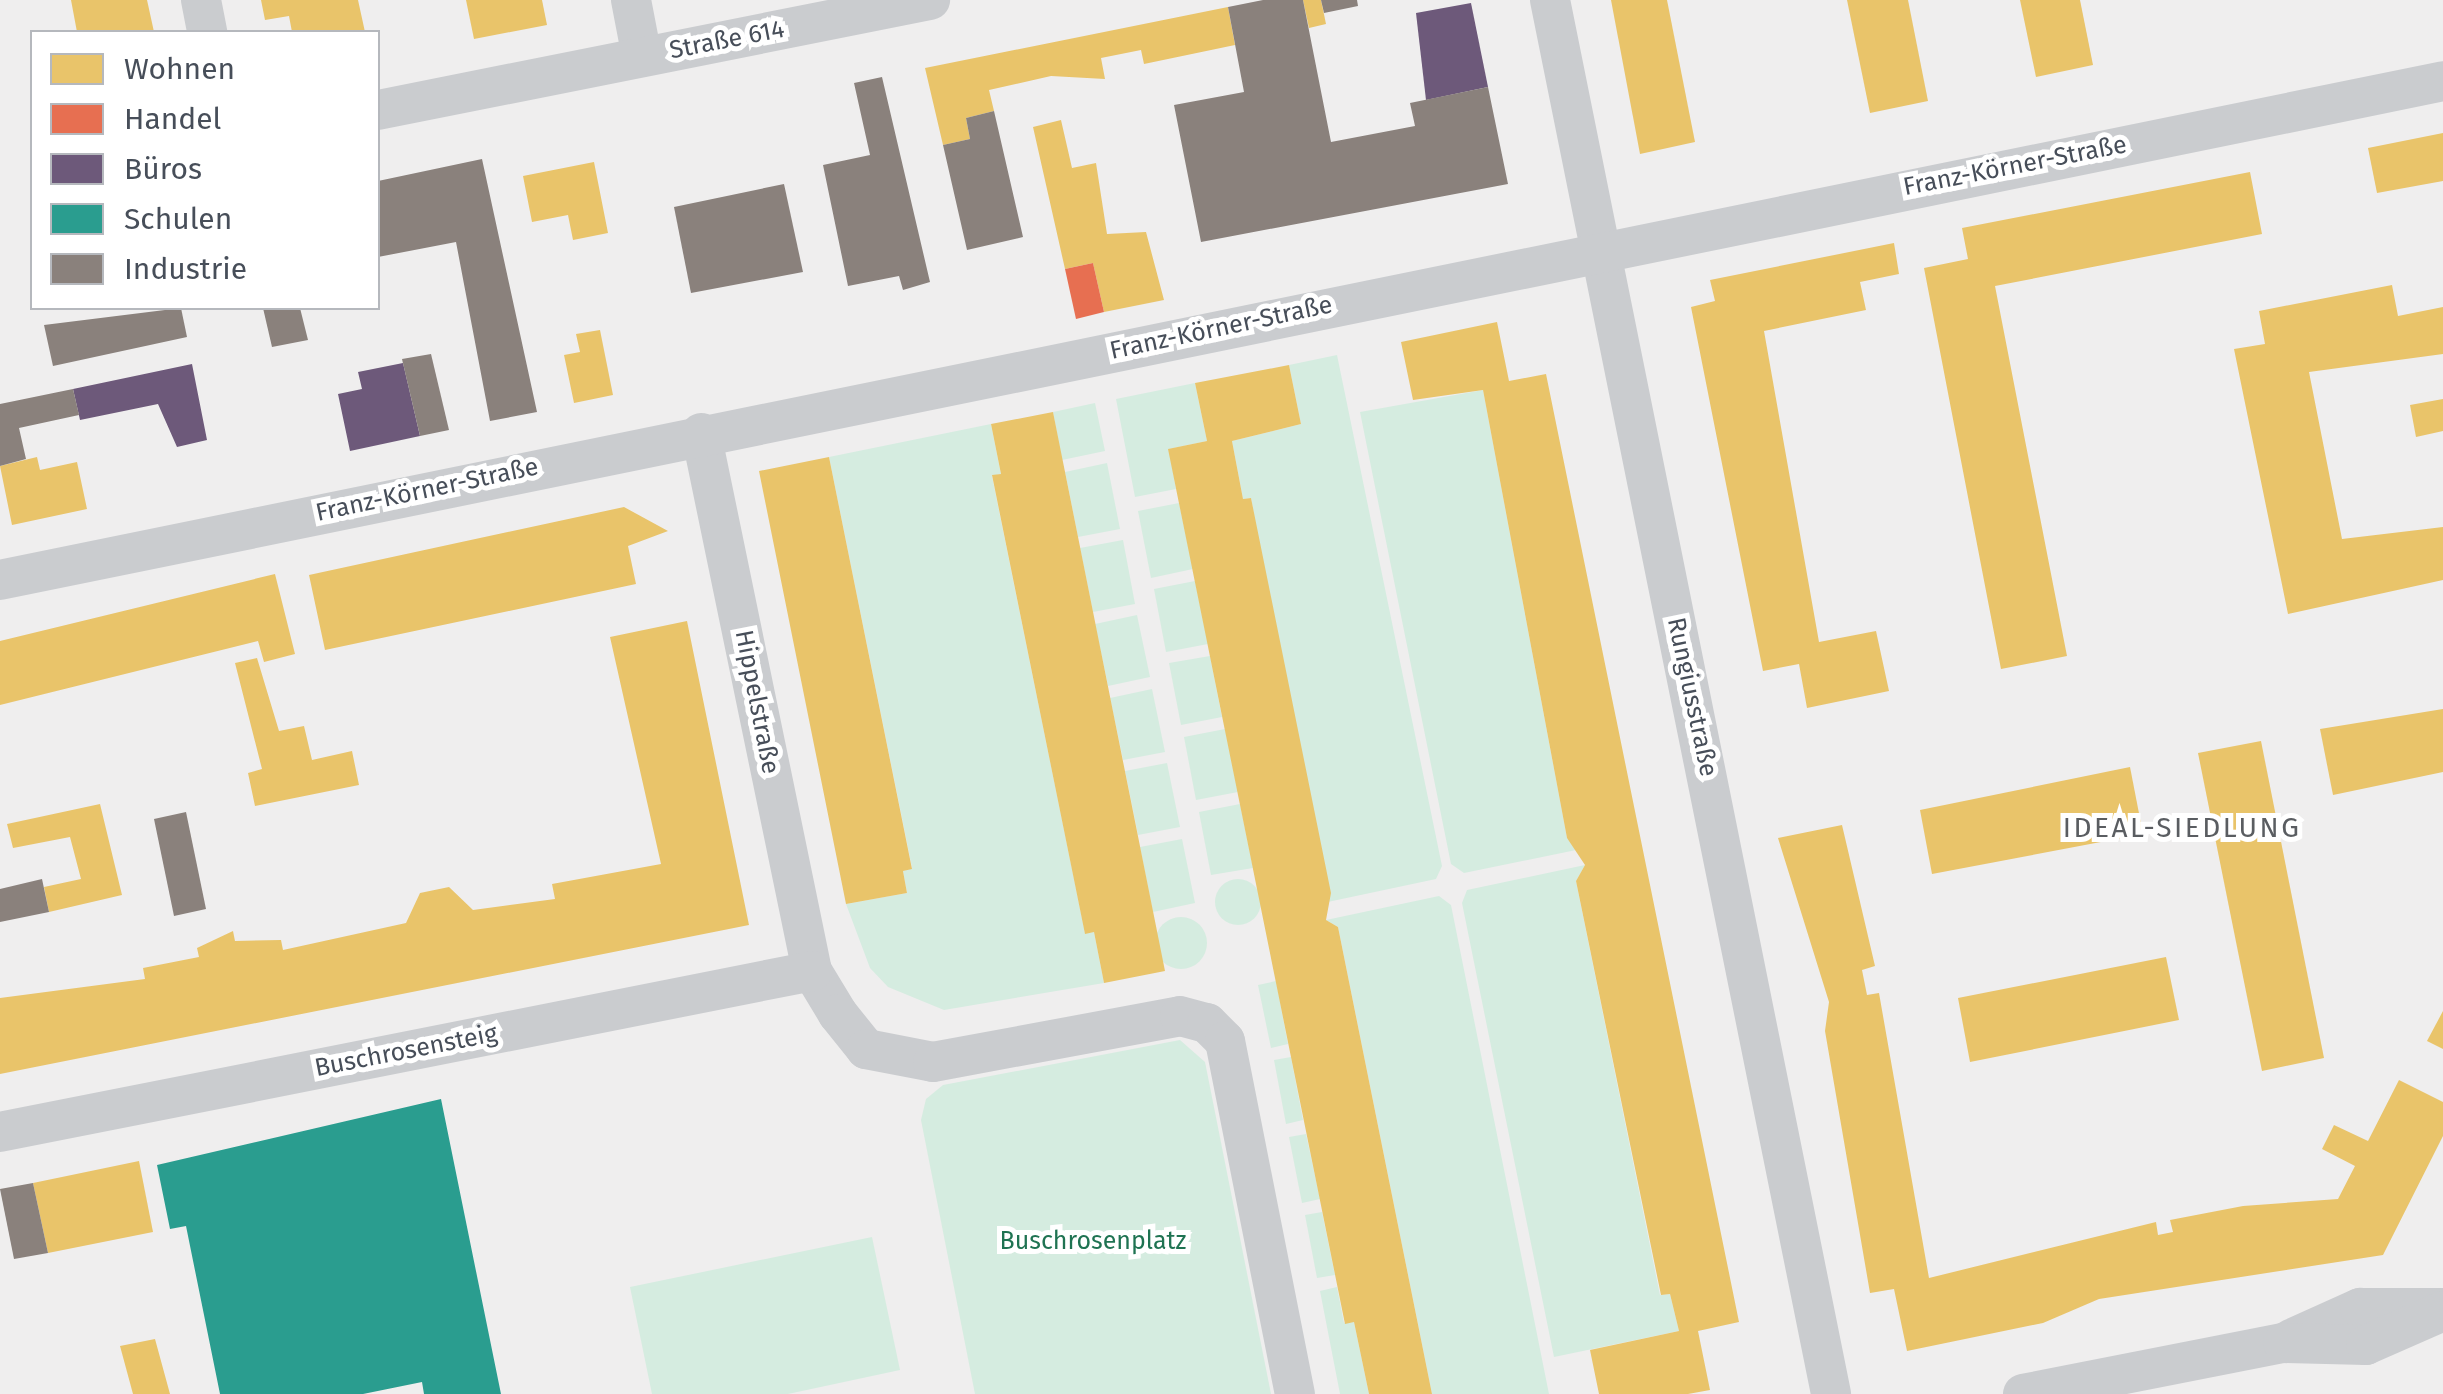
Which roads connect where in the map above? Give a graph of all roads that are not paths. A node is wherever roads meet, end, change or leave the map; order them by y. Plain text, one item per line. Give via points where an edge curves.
1 (200, 0) edge
2 (631, 0) edge
3 (930, 0) edge
4 (1550, 0) edge
5 (207, 30) edge
6 (642, 57) junction
7 (2443, 81) edge
8 (380, 110) edge
9 (1598, 248) junction
10 (701, 433) junction
11 (0, 580) edge
12 (812, 971) junction
13 (0, 1132) edge
14 (2443, 1309) edge
15 (1295, 1394) edge
16 (1830, 1394) edge
17 (2023, 1394) edge

1 - 5 street
2 - 6 street, Straße 614
3 - 6 street, Straße 614
4 - 9 street, Rungiusstraße
6 - 8 street, Straße 614
7 - 9 street, Franz-Körner-Straße
9 - 10 street, Franz-Körner-Straße
9 - 16 street, Rungiusstraße
10 - 11 street, Franz-Körner-Straße
10 - 12 street, Hippelstraße
12 - 13 street, Buschrosensteig
12 - 15 street via 866,1049 891,1058 933,1062 1180,1016 1208,1023 1226,1041
14 - 17 street via 2366,1346 2283,1343

